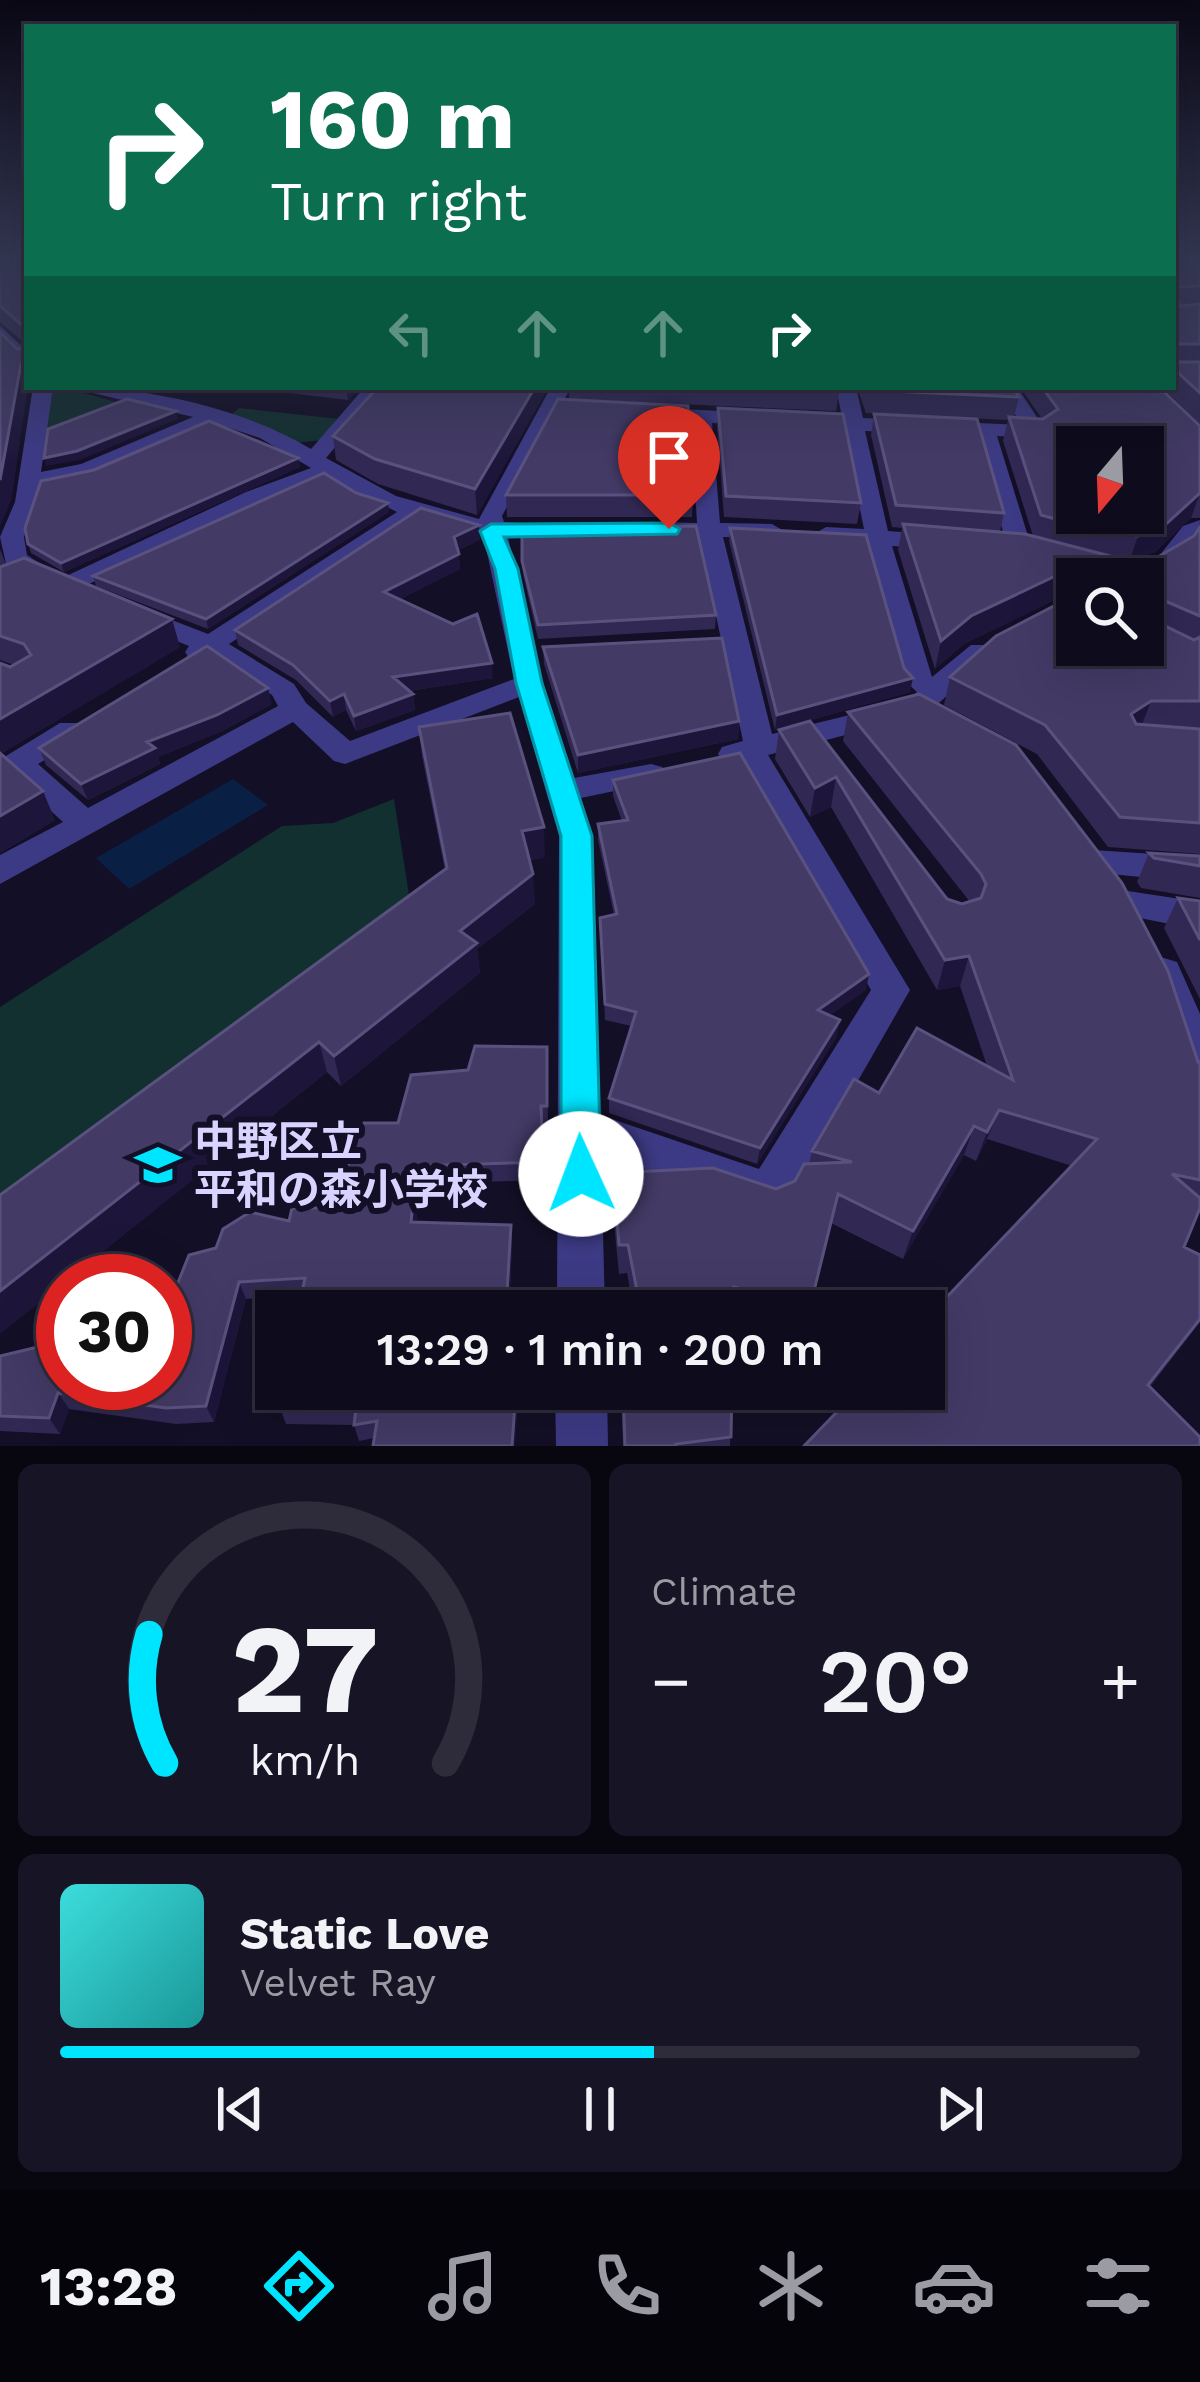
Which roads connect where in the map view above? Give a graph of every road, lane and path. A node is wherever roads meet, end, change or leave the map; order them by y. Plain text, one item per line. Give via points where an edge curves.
1 (0, 331) edge
2 (24, 359) edge
3 (43, 390) edge
4 (91, 390) edge
5 (373, 390) edge
6 (847, 390) edge
7 (1009, 390) edge
8 (561, 402) edge
9 (615, 412) edge
10 (701, 416) junction
11 (211, 417) junction
12 (853, 424) junction
13 (986, 430) junction
14 (319, 465) junction
15 (29, 476) junction
16 (0, 478) edge
17 (415, 511) junction
18 (1200, 527) edge
19 (709, 528) junction
20 (643, 530) edge
21 (491, 531) junction
22 (598, 531) edge
23 (877, 537) junction
24 (1164, 562) edge
25 (34, 569) junction
26 (63, 587) junction
27 (0, 588) edge
28 (1012, 633) edge
29 (211, 645) junction
30 (532, 662) junction
31 (172, 669) edge
32 (926, 700) junction
33 (294, 710) junction
34 (95, 716) edge
35 (959, 731) edge
36 (815, 734) junction
37 (755, 748) junction
38 (843, 770) edge
39 (563, 791) junction
40 (86, 824) junction
41 (1069, 830) edge
42 (1093, 862) junction
43 (1200, 870) edge
44 (0, 871) edge
45 (1128, 904) junction
46 (1200, 916) edge
47 (1200, 1062) edge
48 (580, 1128) junction
49 (581, 1290) edge
50 (581, 1410) edge
51 (581, 1446) edge

1 - 2 street
3 - 15 street
4 - 11 street
5 - 14 street
6 - 12 street
7 - 13 street via 1037,432
8 - 21 street via 490,516
9 - 10 street
10 - 12 street
10 - 19 street
11 - 14 street via 270,435
11 - 15 street via 87,470
12 - 13 street
12 - 23 street
13 - 23 street via 1008,549
14 - 17 street
14 - 26 street
15 - 16 street
15 - 25 street via 11,537 15,560
17 - 21 street
17 - 29 street
18 - 24 street
19 - 20 street
19 - 23 street
19 - 37 street via 721,641
21 - 22 street
21 - 30 street
23 - 32 street
25 - 26 street
25 - 27 street
26 - 29 street
28 - 32 street
29 - 31 street
29 - 33 street via 284,690
30 - 33 street via 345,754
30 - 39 street
32 - 35 street
32 - 36 street
33 - 40 street
34 - 40 street via 17,763
36 - 37 street
36 - 38 street
37 - 39 street
37 - 48 street via 891,990 769,1193
39 - 48 street via 580,880
40 - 44 street
41 - 42 street
42 - 43 street
42 - 45 street
45 - 46 street
45 - 47 street
48 - 49 street
50 - 51 street

